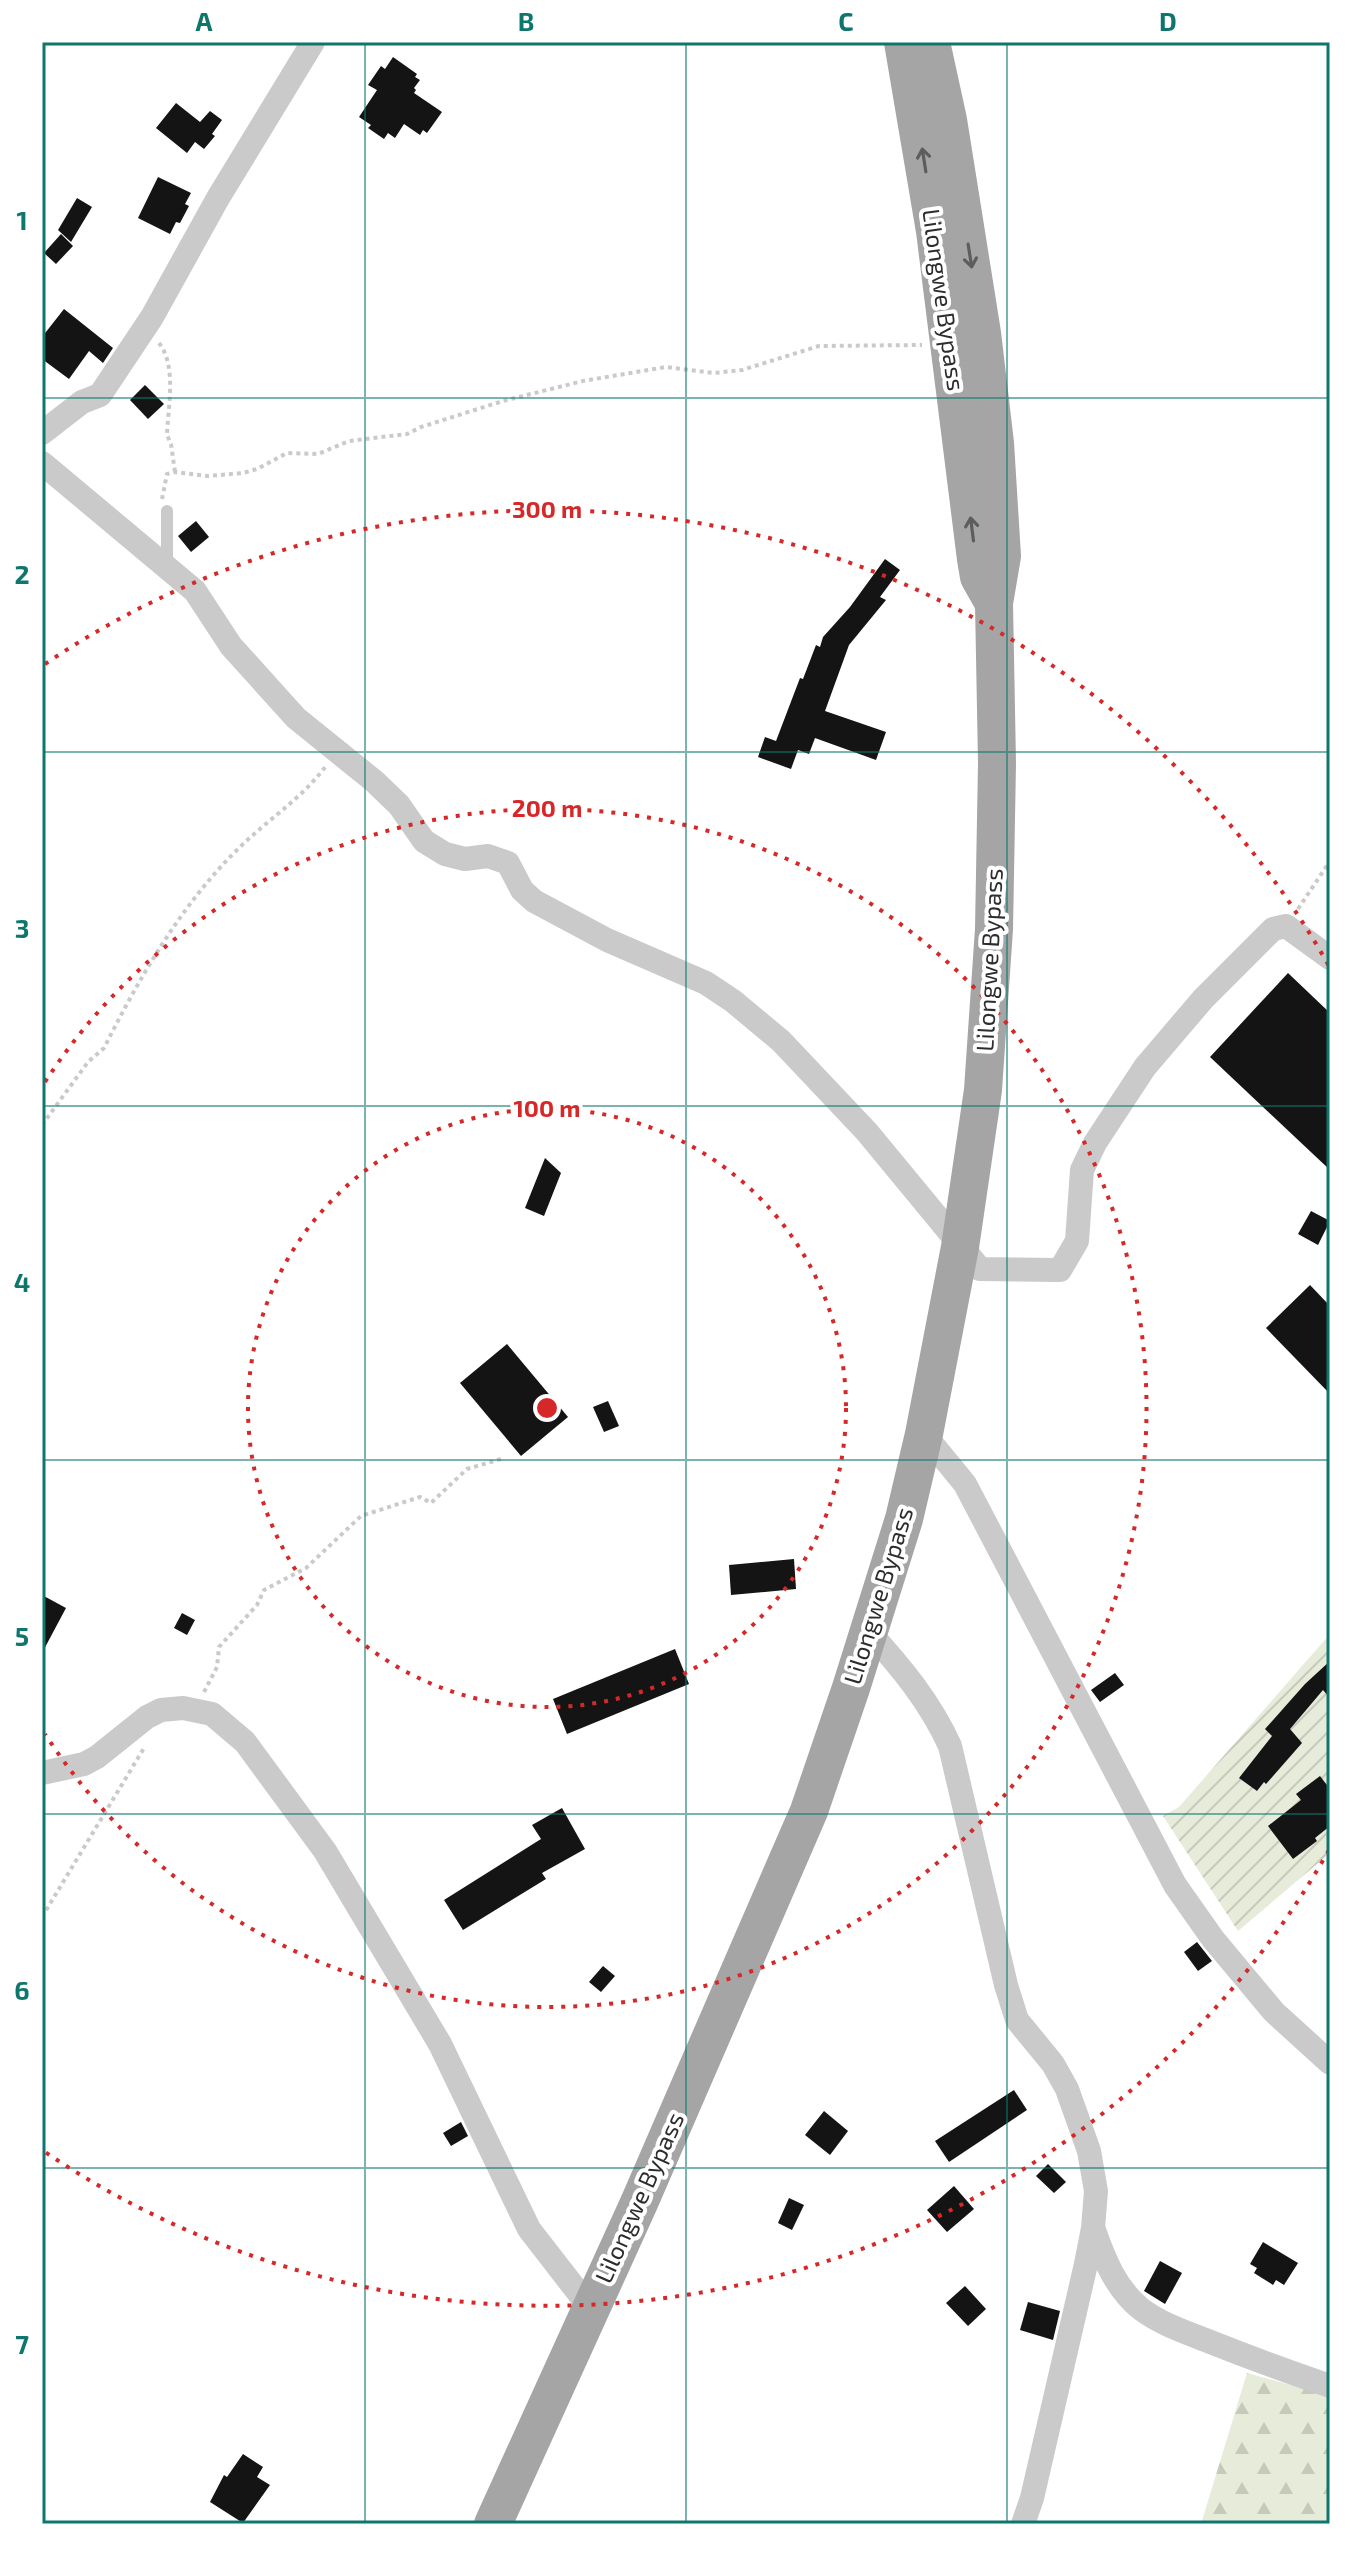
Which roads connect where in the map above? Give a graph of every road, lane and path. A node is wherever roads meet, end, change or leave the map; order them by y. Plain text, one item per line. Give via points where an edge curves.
1 (313, 42) edge
2 (903, 42) edge
3 (936, 52) edge
4 (152, 317) junction
5 (936, 345) dead end
6 (42, 433) edge
7 (42, 463) edge
8 (175, 472) junction
9 (167, 511) joint
10 (167, 570) junction
11 (994, 603) junction
12 (337, 751) junction
13 (1330, 861) edge
14 (1286, 926) junction
15 (1330, 958) edge
16 (42, 1125) edge
17 (960, 1247) junction
18 (924, 1434) junction
19 (501, 1459) dead end
20 (869, 1632) junction
21 (183, 1708) junction
22 (147, 1717) junction
23 (42, 1773) edge
24 (42, 1917) edge
25 (1330, 2063) edge
26 (1093, 2228) junction
27 (591, 2309) junction
28 (1330, 2386) edge
29 (493, 2524) edge
30 (1023, 2524) edge

1 - 4 street
11 -> 2 main road, Lilongwe Bypass via 979,577 976,559 946,308
3 -> 11 main road, Lilongwe Bypass via 995,443 1002,556
4 - 6 street via 100,395 82,402
4 - 8 path via 169,368 167,435
5 - 8 path via 819,346 742,370 714,373 666,367 503,401 407,434 349,441 318,454 287,453 243,473
7 - 10 street
8 - 9 path via 167,474 161,497
9 - 10 lane
10 - 12 street via 195,591 231,646 296,718
11 - 17 main road, Lilongwe Bypass via 994,929 983,1090
12 - 16 path via 308,790 240,846 168,932 104,1048
12 - 17 street via 399,805 424,841 445,854 465,859 488,856 508,863 534,901 733,1001 829,1089
13 - 14 path
14 - 15 street
14 - 17 street via 1273,929 1203,999 1145,1067 1082,1170 1077,1241 1060,1270 980,1269
17 - 18 main road, Lilongwe Bypass
18 - 20 main road, Lilongwe Bypass
18 - 25 street via 965,1484 1175,1885 1274,2012
19 - 21 path via 467,1469 431,1503 420,1497 361,1516 306,1568 264,1590 219,1647 217,1667 204,1692
20 - 26 street via 921,1693 950,1746 1017,2020 1067,2089 1089,2151 1096,2191
20 - 27 main road, Lilongwe Bypass via 809,1811
21 - 22 street
21 - 27 street via 212,1714 245,1742 325,1851 440,2044 529,2229
22 - 23 street via 84,1764
22 - 24 path via 152,1734
26 - 28 street via 1103,2259 1140,2308 1168,2326
26 - 30 street
27 - 29 main road, Lilongwe Bypass

